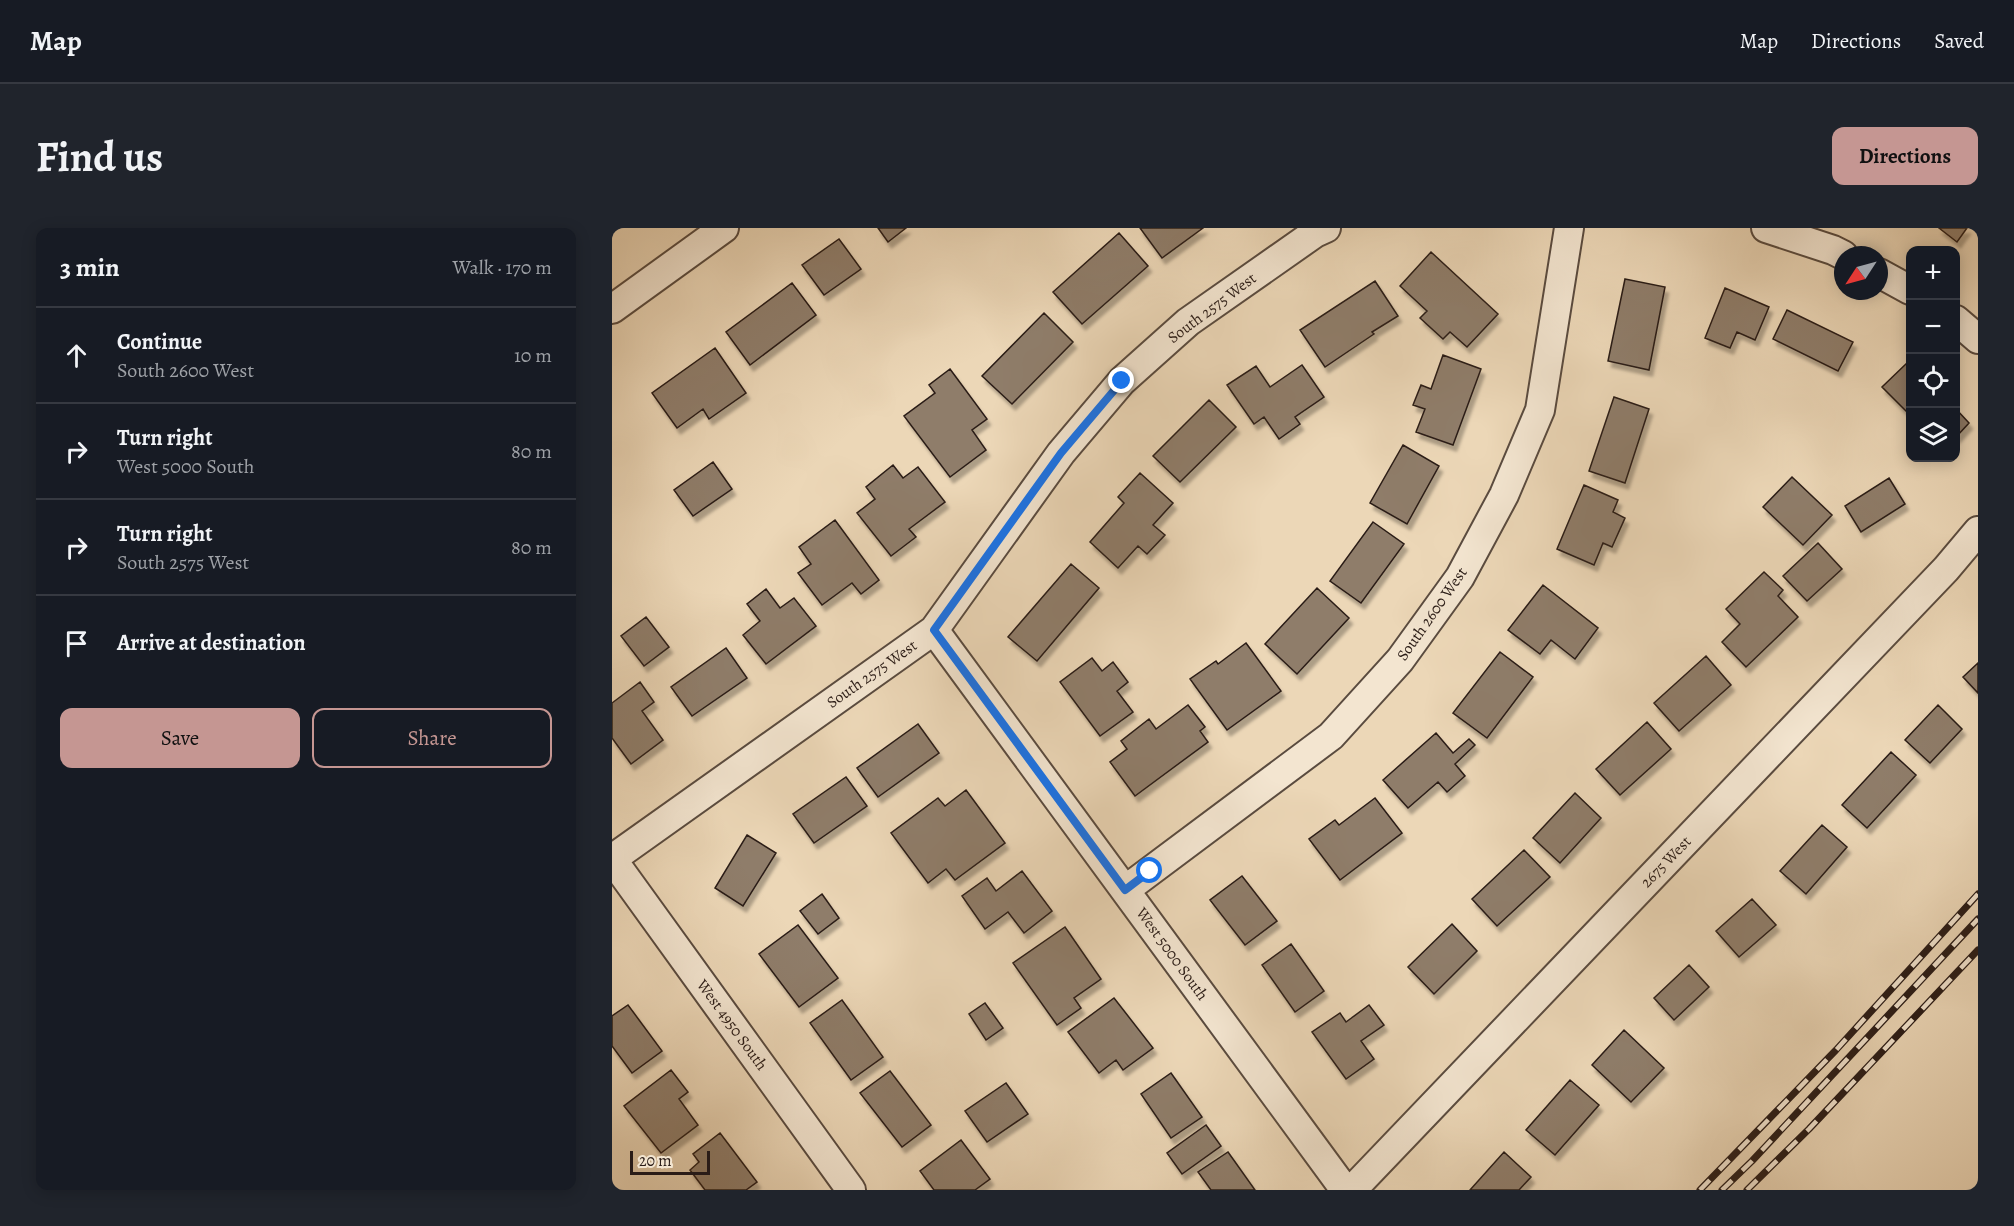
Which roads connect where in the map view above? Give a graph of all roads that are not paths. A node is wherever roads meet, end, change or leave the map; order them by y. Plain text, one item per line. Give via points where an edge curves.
1 (724, 228) edge
2 (1326, 228) edge
3 (1569, 228) edge
4 (1766, 228) edge
5 (1834, 250) edge
6 (1888, 278) edge
7 (1906, 287) edge
8 (612, 309) edge
9 (1960, 323) edge
10 (1978, 339) edge
11 (1978, 531) edge
12 (934, 630) junction
13 (612, 859) edge
14 (1125, 890) junction
15 (851, 1190) edge
16 (1345, 1190) edge
17 (1352, 1190) edge

1 - 8 street
2 - 12 street, South 2575 West via 1188,322 1122,381 1061,453
3 - 14 street, South 2600 West via 1540,410 1504,495 1460,577 1400,660 1331,736
4 - 5 street
6 - 7 street
9 - 10 street
11 - 17 street, 2675 West via 1938,578
12 - 13 street, South 2575 West
12 - 14 street, West 5000 South
13 - 15 street, West 4950 South
14 - 16 street, West 5000 South

